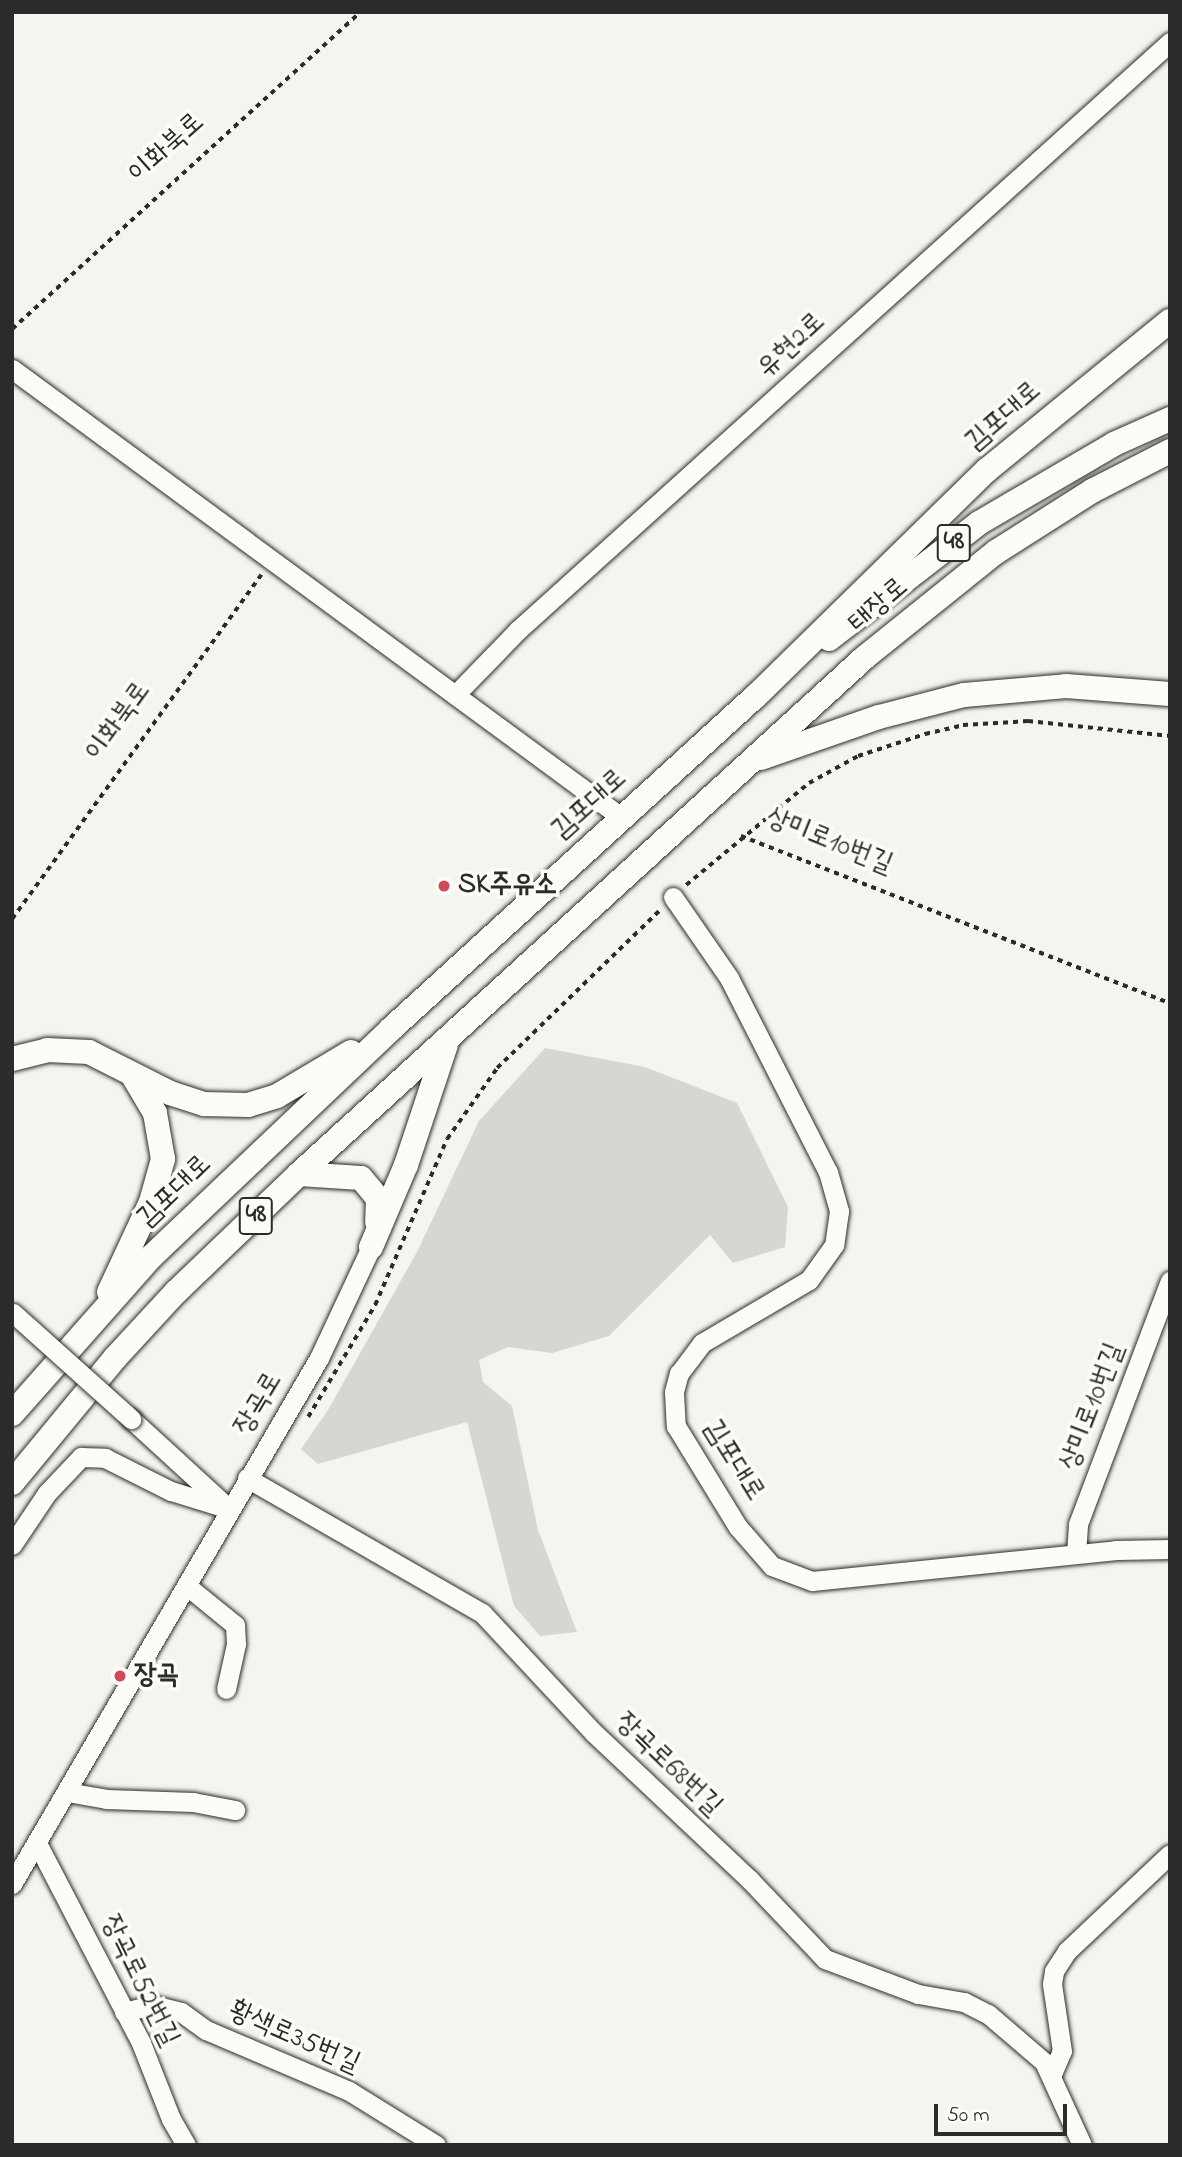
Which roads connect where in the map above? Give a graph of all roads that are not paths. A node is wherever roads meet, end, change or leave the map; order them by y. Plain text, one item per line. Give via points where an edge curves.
1 (1170, 42) edge
2 (1170, 321) edge
3 (12, 369) edge
4 (1170, 418) edge
5 (1170, 452) edge
6 (1170, 694) edge
7 (455, 695) junction
8 (756, 696) junction
9 (751, 762) junction
10 (621, 817) junction
11 (673, 897) road end
12 (391, 1029) junction
13 (447, 1043) junction
14 (12, 1059) edge
15 (133, 1076) junction
16 (299, 1174) junction
17 (371, 1247) junction
18 (1170, 1281) edge
19 (102, 1308) junction
20 (13, 1313) edge
21 (12, 1414) edge
22 (247, 1479) junction
23 (12, 1483) edge
24 (229, 1509) junction
25 (12, 1545) edge
26 (1170, 1549) edge
27 (1076, 1554) junction
28 (187, 1586) junction
29 (226, 1689) dead end
30 (67, 1792) junction
31 (235, 1810) dead end
32 (37, 1843) junction
33 (1170, 1854) edge
34 (12, 1884) edge
35 (124, 2011) junction
36 (1052, 2074) junction
37 (186, 2145) edge
38 (436, 2145) edge
39 (1083, 2145) edge

1 - 7 street, 유현2로 via 510,637
2 - 8 main road, 김포대로 via 987,470
3 - 7 street
4 - 8 main road, 태장로 / 48 via 1114,444 979,523
5 - 9 main road, 태장로 / 48 via 1092,491 932,599
6 - 9 main road via 1066,686 964,695 879,717
7 - 10 street
8 - 10 main road, 김포대로 / 48
9 - 13 main road, 48
10 - 12 main road, 김포대로 / 48
11 - 27 street, 김포대로 via 729,978 828,1172 839,1211 834,1245 809,1280 719,1332 687,1358 674,1392 676,1426 738,1527 772,1566 812,1581
12 - 15 main road via 277,1096 248,1105 204,1104
12 - 19 main road, 김포대로 / 48
13 - 16 main road, 48
13 - 17 main road via 414,1145
14 - 15 main road via 47,1050 89,1052
15 - 19 main road via 155,1112 163,1159 151,1202
16 - 17 main road via 347,1174 372,1186 380,1211
16 - 23 main road, 48 via 167,1301
17 - 22 street, 장곡로 via 318,1358
18 - 27 street, 상미로10번길 via 1078,1524
19 - 21 main road, 김포대로 / 48
20 - 24 street, bridge
22 - 24 street, 장곡로
22 - 36 street, 장곡로68번길 via 482,1613 594,1732 749,1879 825,1959 918,1994 976,2007
24 - 25 street via 172,1491 105,1458 81,1457 47,1493
24 - 28 street, 장곡로
26 - 27 street
28 - 29 street via 235,1625 236,1644
28 - 30 street, 장곡로
30 - 31 street
30 - 32 street, 장곡로
32 - 34 street, 장곡로
32 - 35 street, 장곡로52번길
33 - 36 street via 1067,1951 1054,1971 1062,2051
35 - 37 street, 장곡로52번길
35 - 38 street, 황색로35번길 via 153,2005 181,2012 206,2030 349,2091
36 - 39 street, 장곡로68번길

